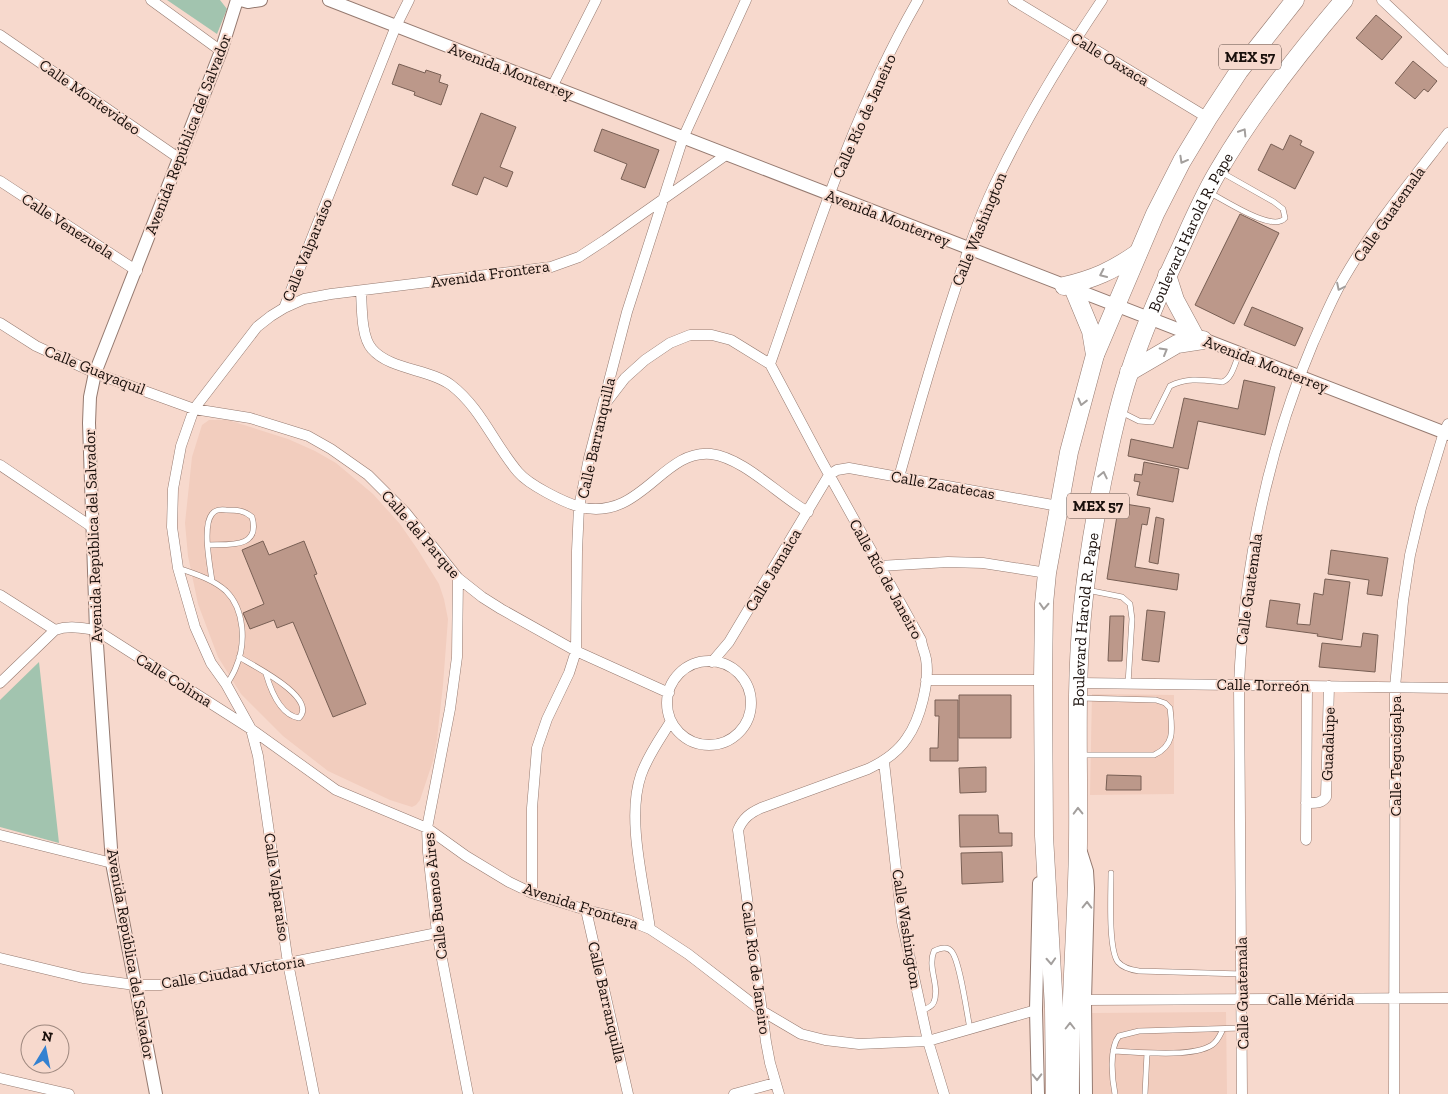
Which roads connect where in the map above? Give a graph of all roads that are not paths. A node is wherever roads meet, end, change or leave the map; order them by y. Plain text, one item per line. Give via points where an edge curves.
1 (152, 0) edge
2 (237, 0) edge
3 (241, 0) edge
4 (261, 0) edge
5 (329, 0) edge
6 (409, 0) edge
7 (596, 0) edge
8 (746, 0) edge
9 (918, 0) edge
10 (1013, 0) edge
11 (1102, 0) edge
12 (1295, 0) edge
13 (1344, 0) edge
14 (1382, 0) edge
15 (396, 26) junction
16 (0, 35) edge
17 (1076, 38) junction
18 (221, 51) junction
19 (1448, 62) edge
20 (552, 87) junction
21 (1208, 118) junction
22 (1448, 133) edge
23 (683, 138) junction
24 (726, 155) junction
25 (180, 159) junction
26 (1218, 171) junction
27 (0, 180) edge
28 (1207, 191) junction
29 (829, 195) junction
30 (662, 200) junction
31 (968, 249) junction
32 (1138, 253) junction
33 (137, 271) junction
34 (1167, 275) junction
35 (1069, 288) junction
36 (361, 290) junction
37 (1115, 306) junction
38 (284, 308) junction
39 (1149, 319) junction
40 (0, 323) edge
41 (1199, 338) junction
42 (1095, 354) junction
43 (1239, 354) junction
44 (770, 364) junction
45 (1129, 372) junction
46 (95, 373) junction
47 (1299, 377) junction
48 (194, 409) junction
49 (602, 409) junction
50 (1118, 411) junction
51 (1447, 430) edge
52 (0, 466) edge
53 (829, 475) junction
54 (899, 477) junction
55 (579, 506) junction
56 (1058, 506) junction
57 (808, 512) junction
58 (92, 527) junction
59 (208, 545) junction
60 (879, 566) junction
61 (178, 568) junction
62 (1047, 573) junction
63 (458, 578) junction
64 (212, 581) junction
65 (1084, 589) junction
66 (0, 595) edge
67 (55, 630) junction
68 (96, 630) junction
69 (576, 651) junction
70 (239, 657) junction
71 (712, 662) junction
72 (266, 674) junction
73 (926, 680) junction
74 (1043, 680) junction
75 (0, 683) edge
76 (226, 684) junction
77 (1128, 684) junction
78 (1239, 685) junction
79 (1307, 686) junction
80 (1329, 686) junction
81 (1395, 687) junction
82 (1448, 688) edge
83 (1078, 690) junction
84 (668, 693) junction
85 (671, 721) junction
86 (251, 729) junction
87 (1077, 754) junction
88 (884, 762) junction
89 (1306, 803) junction
90 (428, 828) junction
91 (0, 835) edge
92 (1044, 836) junction
93 (1306, 840) dead end
94 (1078, 844) junction
95 (112, 863) junction
96 (1111, 873) dead end
97 (532, 893) junction
98 (586, 910) junction
99 (650, 928) junction
100 (437, 933) junction
101 (0, 958) edge
102 (288, 964) junction
103 (1242, 974) junction
104 (135, 985) junction
105 (1448, 998) edge
106 (1394, 999) junction
107 (1085, 1000) junction
108 (1242, 1000) junction
109 (1036, 1010) junction
110 (762, 1011) junction
111 (921, 1011) junction
112 (1243, 1028) junction
113 (1223, 1029) junction
114 (970, 1030) junction
115 (928, 1041) junction
116 (1113, 1052) junction
117 (1147, 1052) junction
118 (1063, 1074) junction
119 (0, 1078) edge
120 (775, 1082) junction
121 (69, 1094) edge
122 (156, 1094) edge
123 (314, 1094) edge
124 (468, 1094) edge
125 (628, 1094) edge
126 (734, 1094) edge
127 (779, 1094) edge
128 (944, 1094) edge
129 (1038, 1094) edge
130 (1055, 1094) edge
131 (1070, 1094) edge
132 (1086, 1094) edge
133 (1115, 1094) edge
134 (1145, 1094) edge
135 (1242, 1094) edge
136 (1394, 1094) edge

1 - 18 street
2 - 18 street, Avenida República del Salvador
3 - 4 street
5 - 15 street, Avenida Monterrey
6 - 15 street, Calle Valparaíso
7 - 20 street
8 - 23 street, Calle Barranquilla
9 - 29 street, Calle Río de Janeiro via 866,102
10 - 17 street, Calle Oaxaca
11 - 17 street, Calle Washington
12 - 21 highway, Boulevard Harold R. Pape / MEX 57 via 1239,71
26 -> 13 highway, Boulevard Harold R. Pape / MEX 57 via 1258,108
14 - 19 street
15 - 20 street, Avenida Monterrey
15 - 38 street, Calle Valparaíso
16 - 25 street, Calle Montevideo
17 - 21 street, Calle Oaxaca
17 - 31 street, Calle Washington via 993,187
18 - 25 street, Avenida República del Salvador
20 - 23 street, Avenida Monterrey
21 -> 32 highway, Boulevard Harold R. Pape / MEX 57 via 1182,161
22 -> 47 street, Calle Guatemala via 1344,278
23 - 24 street, Avenida Monterrey
23 - 30 street, Calle Barranquilla
24 - 29 street, Avenida Monterrey
24 - 30 street, Avenida Frontera
25 - 33 street, Avenida República del Salvador
26 - 28 highway, Boulevard Harold R. Pape / MEX 57
26 - 28 lane via 1274,202 1283,209 1285,218 1276,224 1267,221
27 - 33 street, Calle Venezuela
28 - 34 highway, Boulevard Harold R. Pape / MEX 57
29 - 31 street, Avenida Monterrey
29 - 44 street, Calle Río de Janeiro
30 - 36 street, Avenida Frontera via 579,257 551,266
30 - 49 street, Calle Barranquilla via 627,312
31 - 35 street, Avenida Monterrey
31 - 54 street, Calle Washington
32 -> 35 highway via 1107,272
32 - 37 highway, Boulevard Harold R. Pape / MEX 57
33 - 46 street, Avenida República del Salvador
34 - 39 highway, Boulevard Harold R. Pape / MEX 57
34 - 41 highway via 1177,305
35 - 37 street, Avenida Monterrey
35 - 42 highway via 1091,331
36 - 38 street, Avenida Frontera via 304,299
36 - 55 street via 363,320 372,349 386,360 449,384 469,402 518,473 548,494
37 - 39 street, Avenida Monterrey
37 - 42 highway, Boulevard Harold R. Pape / MEX 57
38 - 48 street, Calle Valparaíso via 257,327
39 - 41 street, Avenida Monterrey
39 - 45 highway, Boulevard Harold R. Pape / MEX 57
40 - 46 street, Calle Guayaquil via 36,346
41 - 43 street, Avenida Monterrey
45 -> 41 highway via 1164,350
42 -> 56 highway, Boulevard Harold R. Pape / MEX 57
43 - 47 street, Avenida Monterrey
43 - 50 lane via 1226,381 1195,379 1170,386 1152,422 1139,421
44 - 49 street via 731,340 712,335 690,336 670,343 645,360 625,378
44 - 53 street, Calle Río de Janeiro
45 - 50 highway, Boulevard Harold R. Pape / MEX 57
46 - 48 street, Calle Guayaquil
46 - 58 street, Avenida República del Salvador via 89,423
47 - 51 street, Avenida Monterrey
47 - 78 street, Calle Guatemala via 1262,500 1241,639
48 - 61 street, Calle Valparaíso via 181,446 173,489 172,527
48 - 63 street, Calle del Parque via 250,418 308,436 331,449 368,475 400,507
49 - 55 street, Calle Barranquilla
65 -> 50 highway, Boulevard Harold R. Pape / MEX 57
51 - 81 street, Calle Tegucigalpa via 1421,508 1410,555
52 - 58 street
53 - 54 street, Calle Zacatecas via 849,468
53 - 57 street, Calle Jamaica
53 - 60 street, Calle Río de Janeiro
54 - 56 street, Calle Zacatecas
55 - 57 street via 613,507 634,497 678,462 711,454 734,461
55 - 69 street, Calle Barranquilla
56 - 62 highway, Boulevard Harold R. Pape / MEX 57
57 - 71 street, Calle Jamaica via 729,642
58 - 68 street, Avenida República del Salvador
59 - 59 lane via 208,526 214,512 220,509 242,511 252,517 253,530 245,542
59 - 64 lane
60 - 62 street via 983,562
60 - 73 street, Calle Río de Janeiro via 921,640 927,661
61 - 64 lane
61 - 76 street, Calle Valparaíso via 195,626 211,663
62 -> 74 highway, Boulevard Harold R. Pape / MEX 57
63 - 69 street, Calle del Parque via 500,609
63 - 90 street, Calle Buenos Aires via 457,657
64 - 70 lane via 235,602 242,622
65 - 77 lane via 1122,597 1130,604
65 - 83 highway, Boulevard Harold R. Pape / MEX 57
66 - 67 street
67 - 68 street via 64,627
67 - 75 street
68 - 86 street, Calle Colima
68 - 95 street, Avenida República del Salvador
69 - 84 street, Calle del Parque
69 - 97 street, Calle Barranquilla via 570,673 547,719 537,748 532,808
70 - 72 lane
70 - 76 lane
71 - 84 street via 698,663 685,669
71 - 85 street via 737,672 746,682 751,708 740,732 716,745 703,745 679,732
72 - 72 lane via 279,704 286,713 299,718 302,710 293,693
73 - 74 street
73 - 88 street, Calle Río de Janeiro via 908,738
74 - 92 highway, Boulevard Harold R. Pape / MEX 57
76 - 86 street, Calle Valparaíso
77 - 78 street, Calle Torreón
77 - 83 street, Calle Torreón
78 - 79 street, Calle Torreón
78 - 103 street, Calle Guatemala
79 - 80 street, Calle Torreón
79 - 89 street
80 - 81 street, Calle Torreón
80 - 89 street, Guadalupe via 1326,797 1317,803
81 - 82 street, Calle Torreón
81 - 106 street, Calle Tegucigalpa
83 - 87 highway, Boulevard Harold R. Pape / MEX 57
83 - 87 lane via 1164,703 1170,708 1172,727 1169,745 1154,754
84 - 85 street
85 - 99 street via 652,751 636,798 634,822
86 - 90 street, Avenida Frontera via 336,790
86 - 102 street, Calle Valparaíso via 258,756
94 -> 87 highway, Boulevard Harold R. Pape / MEX 57
88 - 110 street, Calle Río de Janeiro via 762,808 741,821 739,845
88 - 111 street, Calle Washington via 902,922
89 - 93 street
90 - 97 street, Avenida Frontera via 473,860
90 - 100 street, Calle Buenos Aires
91 - 95 street
92 - 109 street via 1040,865
92 -> 118 highway, Boulevard Harold R. Pape / MEX 57 via 1054,1008
107 -> 94 street via 1087,880
118 -> 94 highway, Boulevard Harold R. Pape / MEX 57 via 1070,1008
95 - 104 street, Avenida República del Salvador
96 - 103 lane via 1112,942 1119,963 1139,972
97 - 98 street, Avenida Frontera
98 - 99 street, Avenida Frontera
98 - 125 street, Calle Barranquilla
99 - 110 street, Avenida Frontera
100 - 102 street, Calle Ciudad Victoria
100 - 124 street, Calle Buenos Aires
101 - 104 street, Calle Ciudad Victoria via 83,978
102 - 104 street, Calle Ciudad Victoria via 193,980
102 - 123 street, Calle Valparaíso
103 - 108 street, Calle Guatemala
104 - 122 street, Avenida República del Salvador
105 - 106 street, Calle Mérida
106 - 108 street, Calle Mérida
106 - 136 street, Calle Tegucigalpa
107 - 108 street, Calle Mérida
107 - 132 street
108 - 112 street, Calle Guatemala
109 - 114 street, Avenida Frontera
109 -> 129 street
110 - 115 street, Avenida Frontera via 800,1034 825,1040 859,1044
110 - 120 street, Calle Río de Janeiro
111 - 114 lane via 934,1002 931,959 934,951 947,948 958,966
111 - 115 street, Calle Washington
112 - 113 lane
112 - 135 street, Calle Guatemala
113 - 116 lane via 1126,1033 1115,1040
113 - 117 lane via 1214,1044 1206,1048 1192,1052
114 - 115 street, Avenida Frontera
115 - 128 street, Calle Washington
116 - 117 lane
116 - 133 lane
117 - 134 lane
118 - 130 highway, Boulevard Harold R. Pape / MEX 57
118 - 131 highway, Boulevard Harold R. Pape / MEX 57
119 - 121 street
120 - 126 street
120 - 127 street, Calle Río de Janeiro

